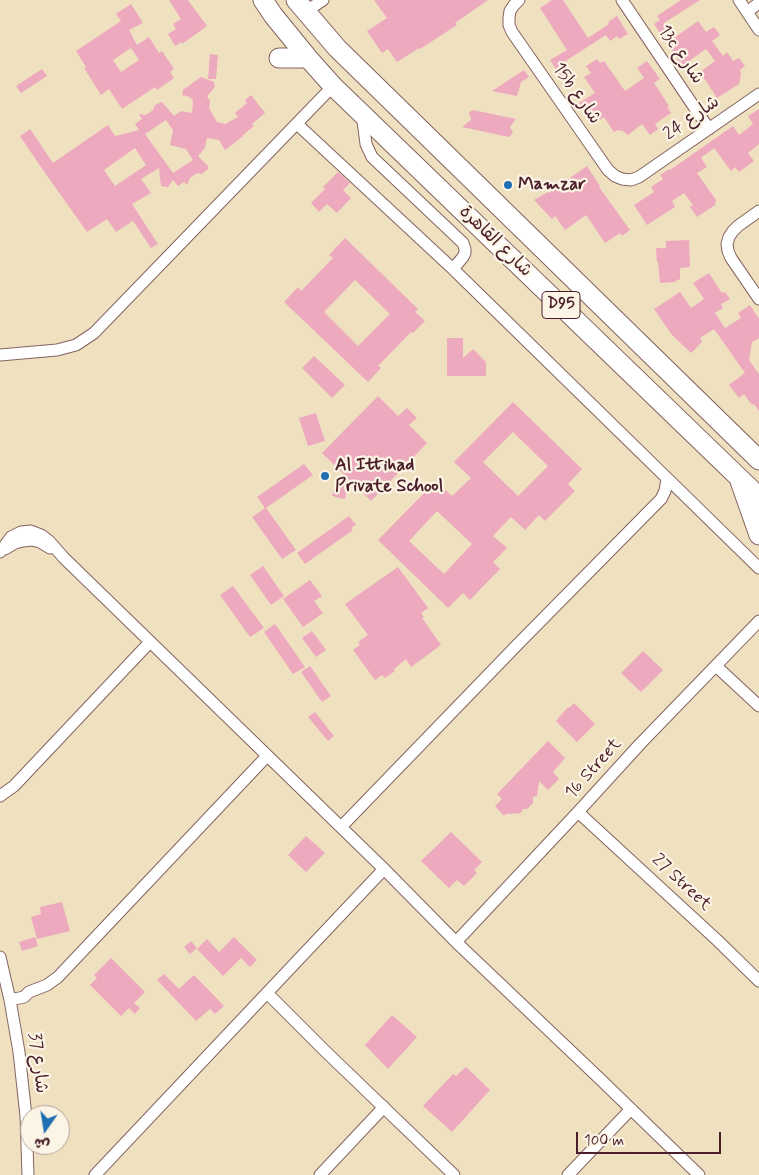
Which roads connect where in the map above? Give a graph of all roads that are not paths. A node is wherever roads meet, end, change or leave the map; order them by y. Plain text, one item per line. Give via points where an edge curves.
1 (263, 0) edge
2 (323, 0) edge
3 (519, 0) edge
4 (622, 0) edge
5 (739, 0) edge
6 (759, 3) edge
7 (301, 6) edge
8 (746, 12) junction
9 (759, 30) edge
10 (279, 58) dead end
11 (308, 58) junction
12 (333, 86) junction
13 (759, 94) edge
14 (362, 114) junction
15 (297, 124) junction
16 (708, 129) junction
17 (646, 173) joint
18 (433, 183) junction
19 (759, 212) edge
20 (562, 267) junction
21 (453, 269) junction
22 (759, 299) edge
23 (0, 355) edge
24 (759, 460) edge
25 (739, 477) junction
26 (667, 479) junction
27 (684, 495) junction
28 (759, 497) edge
29 (661, 500) junction
30 (759, 535) edge
31 (0, 553) edge
32 (759, 568) edge
33 (759, 621) edge
34 (150, 642) junction
35 (716, 666) junction
36 (759, 706) edge
37 (267, 756) junction
38 (0, 796) edge
39 (578, 812) junction
40 (341, 827) junction
41 (384, 869) junction
42 (456, 942) junction
43 (0, 957) edge
44 (759, 981) edge
45 (267, 993) junction
46 (9, 996) junction
47 (384, 1107) junction
48 (631, 1109) junction
49 (28, 1175) edge
50 (95, 1175) edge
51 (320, 1175) edge
52 (454, 1175) edge
53 (568, 1175) edge
54 (699, 1175) edge

1 - 11 main road, شارع القاهرة / D95
2 - 7 street
3 - 17 street, 15b شارع via 510,11 512,32 608,170 615,176 631,180
4 - 16 street, 13c شارع
5 - 8 street
6 - 8 street
7 - 20 main road, شارع القاهرة / D95 via 337,48
8 - 9 street
10 - 11 main road
11 - 12 main road, شارع القاهرة / D95
12 - 14 main road, شارع القاهرة / D95
12 - 15 street
13 - 16 street, شارع 24
14 - 18 main road, شارع القاهرة / D95
14 - 21 street via 366,144 372,157 463,243 464,257
15 - 21 street
15 - 23 street via 94,333 76,345 57,350
16 - 17 street, شارع 24
18 - 20 main road via 460,198 553,284 562,282 565,277
18 - 25 main road, شارع القاهرة / D95
19 - 22 street via 732,231 728,244 731,258
20 - 24 main road, شارع القاهرة / D95
21 - 26 street
25 - 28 main road, شارع القاهرة / D95
25 - 30 main road
26 - 27 street
26 - 29 street
27 - 29 street
27 - 32 street
29 - 40 street
31 - 34 street via 11,537 21,532 41,535
33 - 35 street, 16 Street
34 - 37 street
34 - 38 street via 14,786
35 - 36 street
35 - 39 street, 16 Street
37 - 40 street
37 - 46 street via 58,977 24,997
39 - 42 street, 16 Street
39 - 44 street, 27 Street
40 - 41 street
41 - 42 street
41 - 45 street
42 - 48 street
43 - 46 street, شارع 37
45 - 47 street
45 - 50 street
46 - 49 street, شارع 37 via 23,1082
47 - 51 street
47 - 52 street
48 - 53 street
48 - 54 street

